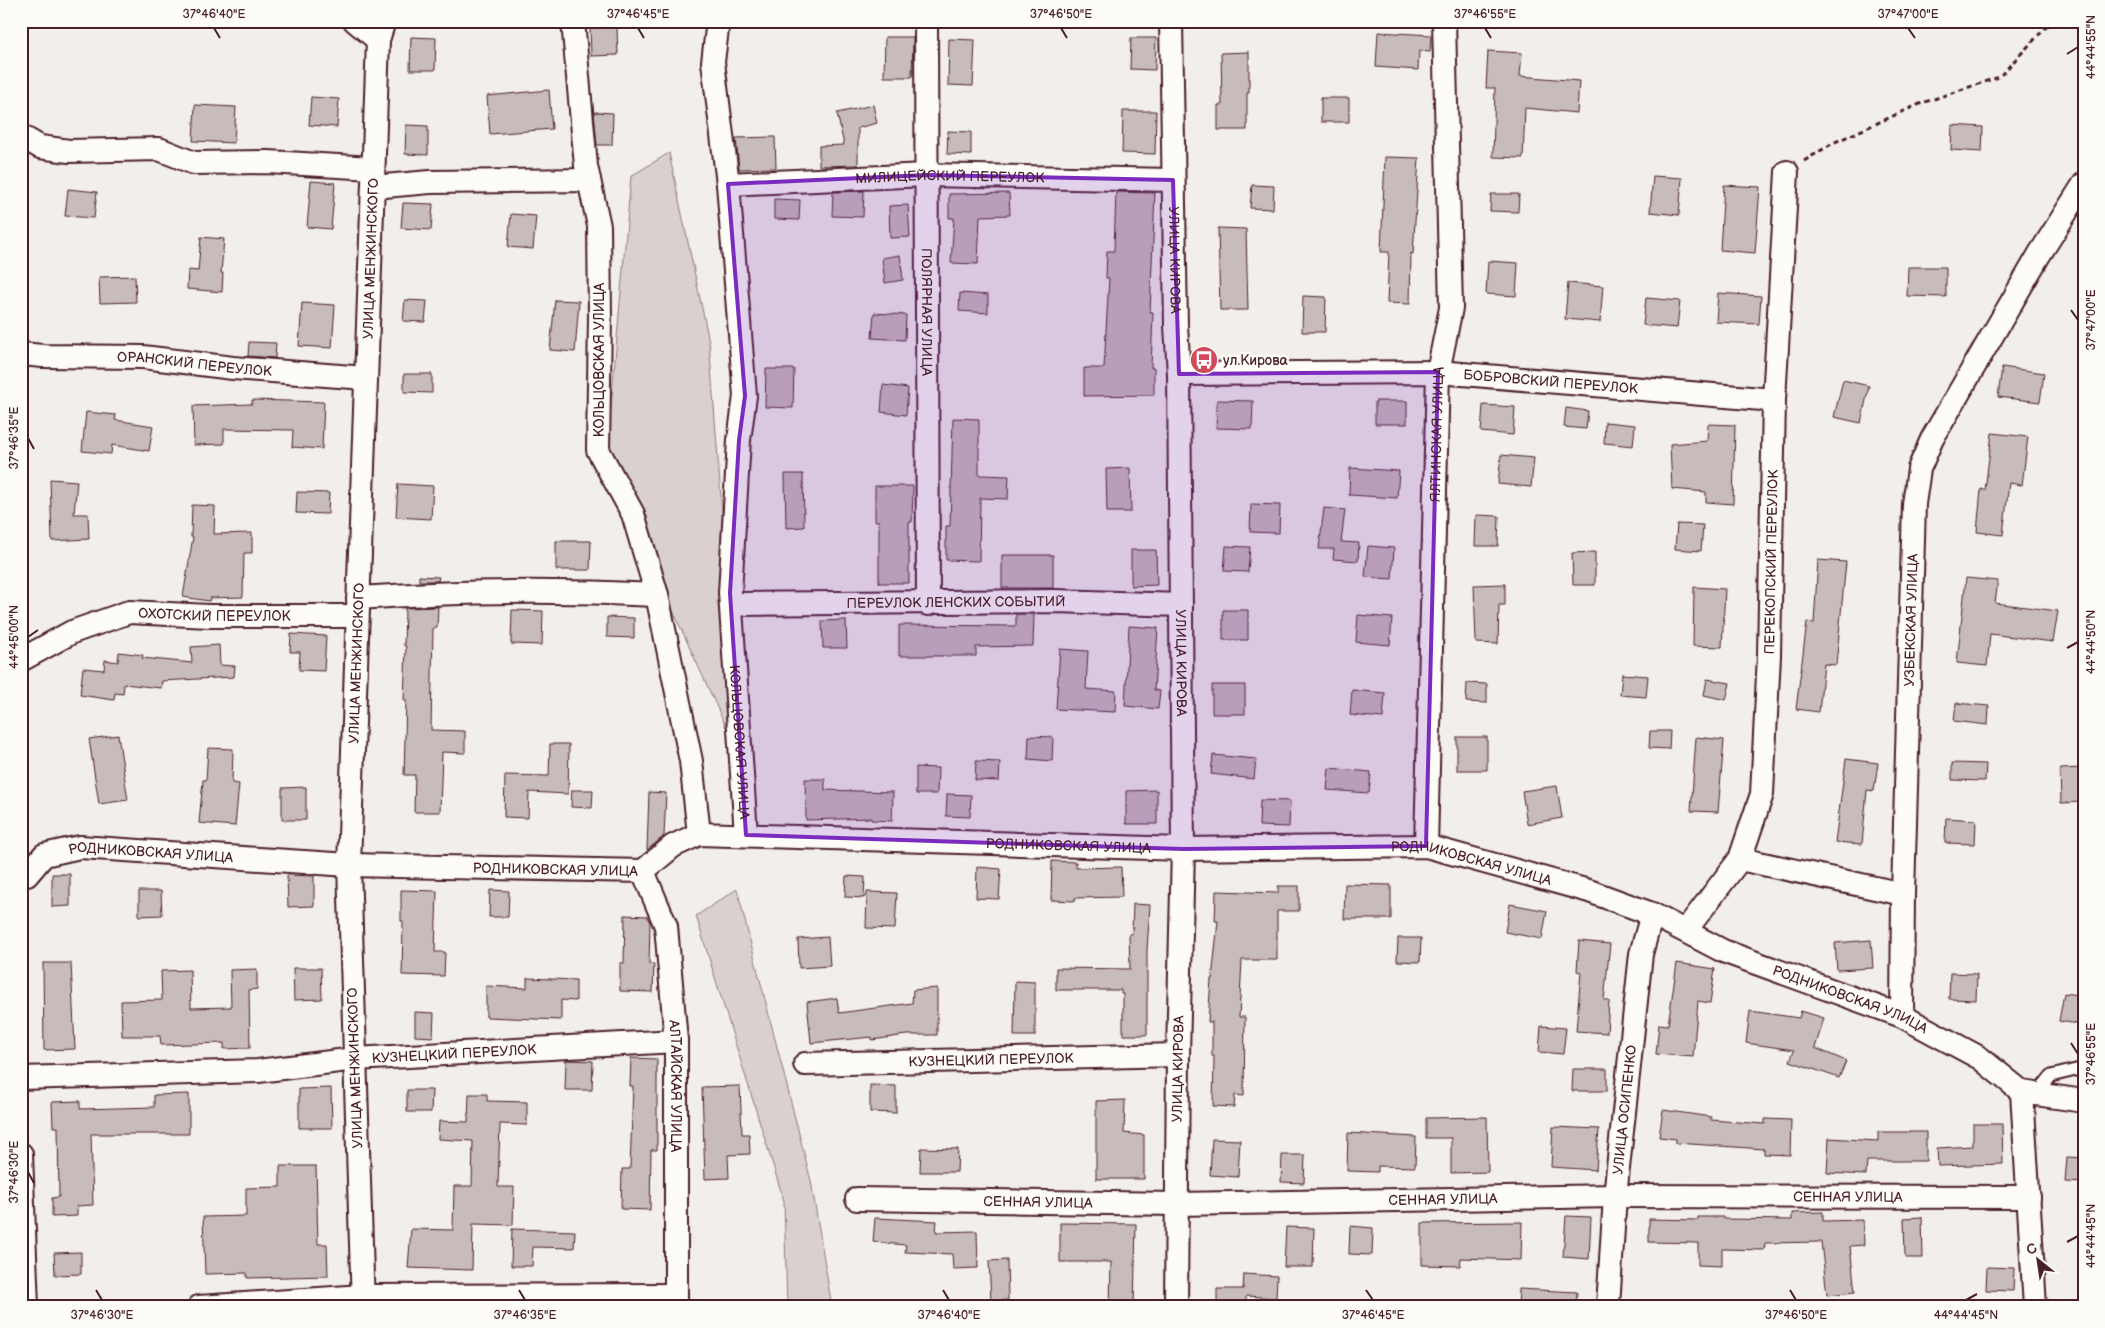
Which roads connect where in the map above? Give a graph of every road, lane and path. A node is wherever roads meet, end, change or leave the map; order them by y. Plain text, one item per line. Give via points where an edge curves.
1 (355, 21) edge
2 (573, 21) edge
3 (718, 21) edge
4 (926, 21) edge
5 (1171, 21) edge
6 (1444, 21) edge
7 (2052, 21) edge
8 (381, 31) edge
9 (21, 136) edge
10 (1786, 172) joint
11 (926, 175) junction
12 (373, 177) junction
13 (589, 180) junction
14 (1173, 180) junction
15 (728, 184) junction
16 (2084, 184) edge
17 (21, 354) edge
18 (1438, 372) junction
19 (1180, 374) junction
20 (366, 378) junction
21 (1774, 400) junction
22 (657, 595) junction
23 (731, 604) junction
24 (928, 604) junction
25 (1181, 604) junction
26 (358, 607) junction
27 (21, 660) edge
28 (699, 834) junction
29 (746, 835) junction
30 (1426, 846) junction
31 (1183, 849) junction
32 (1740, 858) junction
33 (348, 865) junction
34 (643, 871) junction
35 (21, 876) edge
36 (1902, 894) junction
37 (1652, 914) junction
38 (1686, 930) junction
39 (1902, 1016) junction
40 (676, 1042) junction
41 (1178, 1054) junction
42 (354, 1059) junction
43 (805, 1064) dead end
44 (2084, 1068) edge
45 (21, 1078) edge
46 (2030, 1093) junction
47 (2084, 1101) edge
48 (21, 1154) edge
49 (1615, 1196) junction
50 (2029, 1197) junction
51 (857, 1199) dead end
52 (1176, 1204) junction
53 (676, 1301) edge
54 (363, 1302) edge
55 (27, 1307) edge
56 (199, 1307) edge
57 (1176, 1307) edge
58 (1608, 1307) edge
59 (2035, 1307) edge

1 - 8 street
2 - 13 street, КОЛЬЦОВСКАЯ УЛИЦА
3 - 15 street, КОЛЬЦОВСКАЯ УЛИЦА via 713,62
4 - 11 street, ПОЛЯРНАЯ УЛИЦА
5 - 14 street, УЛИЦА КИРОВА
6 - 18 street, ЯЛТИНСКАЯ УЛИЦА via 1451,308
7 - 10 path via 1999,77 1922,103 1834,142
8 - 12 street, УЛИЦА МЕНЖИНСКОГО
9 - 12 street via 40,146 69,151 159,149 194,163 268,162
10 - 21 street, ПЕРЕКОПСКИЙ ПЕРЕУЛОК
11 - 14 street, МИЛИЦЕЙСКИЙ ПЕРЕУЛОК
11 - 15 street, МИЛИЦЕЙСКИЙ ПЕРЕУЛОК
11 - 24 street, ПОЛЯРНАЯ УЛИЦА
12 - 13 street via 430,182
12 - 20 street, УЛИЦА МЕНЖИНСКОГО
13 - 22 street, КОЛЬЦОВСКАЯ УЛИЦА via 598,226 598,450 633,514
14 - 19 street, УЛИЦА КИРОВА
15 - 23 street, КОЛЬЦОВСКАЯ УЛИЦА via 745,396 738,440
16 - 36 street, УЗБЕКСКАЯ УЛИЦА via 2038,255 1932,439 1919,469 1914,504
17 - 20 street, ОРАНСКИЙ ПЕРЕУЛОК via 143,357 233,368
18 - 19 street, БОБРОВСКИЙ ПЕРЕУЛОК
18 - 21 street, БОБРОВСКИЙ ПЕРЕУЛОК
18 - 30 street, ЯЛТИНСКАЯ УЛИЦА
19 - 25 street, УЛИЦА КИРОВА
20 - 26 street, УЛИЦА МЕНЖИНСКОГО
21 - 32 street, ПЕРЕКОПСКИЙ ПЕРЕУЛОК via 1769,655 1762,794
22 - 26 street, ОХОТСКИЙ ПЕРЕУЛОК via 603,592 415,594
22 - 28 street, КОЛЬЦОВСКАЯ УЛИЦА via 691,761
23 - 24 street, ПЕРЕУЛОК ЛЕНСКИХ СОБЫТИЙ
23 - 29 street, КОЛЬЦОВСКАЯ УЛИЦА
24 - 25 street, ПЕРЕУЛОК ЛЕНСКИХ СОБЫТИЙ via 1055,601
25 - 31 street, УЛИЦА КИРОВА
26 - 27 street, ОХОТСКИЙ ПЕРЕУЛОК via 208,616 129,612 72,632
26 - 33 street, УЛИЦА МЕНЖИНСКОГО
28 - 29 street, РОДНИКОВСКАЯ УЛИЦА
28 - 34 street, РОДНИКОВСКАЯ УЛИЦА via 673,846
29 - 31 street, РОДНИКОВСКАЯ УЛИЦА
30 - 31 street, РОДНИКОВСКАЯ УЛИЦА
30 - 37 street, РОДНИКОВСКАЯ УЛИЦА via 1589,891
31 - 41 street, УЛИЦА КИРОВА
32 - 36 street
32 - 38 street, ПЕРЕКОПСКИЙ ПЕРЕУЛОК
33 - 34 street, РОДНИКОВСКАЯ УЛИЦА
33 - 35 street, РОДНИКОВСКАЯ УЛИЦА via 80,847 44,855 27,875
33 - 42 street, УЛИЦА МЕНЖИНСКОГО
34 - 40 street, АЛТАЙСКАЯ УЛИЦА via 666,926
36 - 39 street, УЗБЕКСКАЯ УЛИЦА
37 - 38 street, РОДНИКОВСКАЯ УЛИЦА
37 - 49 street, УЛИЦА ОСИПЕНКО via 1641,954
38 - 39 street, РОДНИКОВСКАЯ УЛИЦА via 1723,951
39 - 46 street, РОДНИКОВСКАЯ УЛИЦА via 1980,1058
40 - 42 street, КУЗНЕЦКИЙ ПЕРЕУЛОК
40 - 53 street, АЛТАЙСКАЯ УЛИЦА
41 - 43 street, КУЗНЕЦКИЙ ПЕРЕУЛОК
41 - 52 street, УЛИЦА КИРОВА
42 - 45 street, КУЗНЕЦКИЙ ПЕРЕУЛОК via 258,1072
42 - 54 street, УЛИЦА МЕНЖИНСКОГО
44 - 46 lane via 2051,1076
46 - 47 street
46 - 50 street
48 - 55 street
49 - 50 street, СЕННАЯ УЛИЦА
49 - 52 street, СЕННАЯ УЛИЦА
49 - 58 street, УЛИЦА ОСИПЕНКО
50 - 59 street
51 - 52 street, СЕННАЯ УЛИЦА
52 - 57 street, УЛИЦА КИРОВА
53 - 54 street
54 - 56 street

